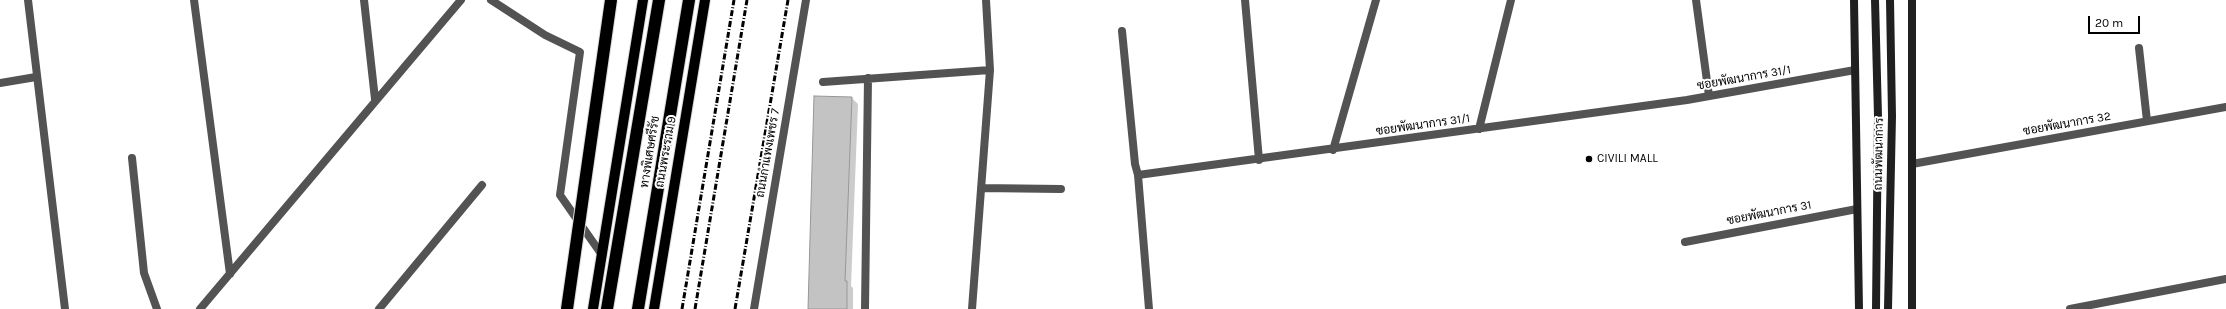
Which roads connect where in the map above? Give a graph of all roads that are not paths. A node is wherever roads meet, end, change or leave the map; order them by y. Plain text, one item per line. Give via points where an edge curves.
1 (28, 0) edge
2 (194, 0) edge
3 (364, 0) edge
4 (461, 0) edge
5 (491, 0) edge
6 (611, 0) edge
7 (643, 0) edge
8 (659, 0) edge
9 (689, 0) edge
10 (705, 0) edge
11 (806, 0) edge
12 (986, 0) edge
13 (1245, 0) edge
14 (1376, 0) edge
15 (1511, 0) edge
16 (1696, 0) edge
17 (1854, 0) edge
18 (1875, 0) edge
19 (1890, 0) edge
20 (1912, 0) edge
21 (1122, 31) dead end
22 (2139, 48) dead end
23 (990, 70) junction
24 (1855, 70) junction
25 (36, 77) junction
26 (868, 78) junction
27 (823, 82) dead end
28 (0, 83) edge
29 (1709, 96) junction
30 (375, 99) junction
31 (2226, 107) edge
32 (2147, 121) junction
33 (1479, 129) junction
34 (1333, 150) junction
35 (132, 158) dead end
36 (1259, 160) junction
37 (1912, 164) junction
38 (1138, 175) junction
39 (482, 185) dead end
40 (981, 188) junction
41 (1061, 189) dead end
42 (1857, 209) junction
43 (1685, 242) dead end
44 (602, 255) junction
45 (230, 274) junction
46 (2226, 279) edge
47 (65, 309) edge
48 (157, 309) edge
49 (200, 309) edge
50 (379, 309) edge
51 (567, 309) edge
52 (593, 309) edge
53 (607, 309) edge
54 (638, 309) edge
55 (654, 309) edge
56 (754, 309) edge
57 (865, 309) edge
58 (972, 309) edge
59 (978, 309) edge
60 (1149, 309) edge
61 (1859, 309) edge
62 (1876, 309) edge
63 (1888, 309) edge
64 (1912, 309) edge
65 (2070, 309) edge

1 - 25 street
2 - 45 street
3 - 30 street
4 - 30 street
5 - 44 street via 545,35 580,52 560,194
6 - 51 highway, bridge
7 - 44 main road
8 - 53 highway, ทางพิเศษศรีรัช
9 - 54 highway, ทางพิเศษศรีรัช
10 - 55 main road, ถนนพระราม 9
11 - 56 street, ถนนกำแพงเพชร 7
12 - 23 street
13 - 36 street
14 - 34 street
15 - 33 street
16 - 29 street
17 - 24 main road, ถนนพัฒนาการ
18 - 62 main road, ถนนพัฒนาการ via 1878,116
19 - 63 main road, ถนนพัฒนาการ via 1892,116
20 - 37 main road
21 - 38 street
22 - 32 street
23 - 26 street
23 - 40 street
24 - 29 street, ซอยพัฒนาการ 31/1
24 - 42 main road, ถนนพัฒนาการ
25 - 28 street
25 - 47 street
26 - 27 street
26 - 57 street
29 - 33 street, ซอยพัฒนาการ 31/1
30 - 45 street
31 - 32 street, ซอยพัฒนาการ 32
32 - 37 street, ซอยพัฒนาการ 32
33 - 34 street, ซอยพัฒนาการ 31/1
34 - 36 street, ซอยพัฒนาการ 31/1
35 - 48 street via 144,273
36 - 38 street, ซอยพัฒนาการ 31/1
37 - 64 main road
38 - 60 street
39 - 50 street
40 - 41 street
40 - 58 street
42 - 43 street, ซอยพัฒนาการ 31
42 - 61 main road, ถนนพัฒนาการ
44 - 52 main road
45 - 49 street
46 - 65 street
58 - 59 street

